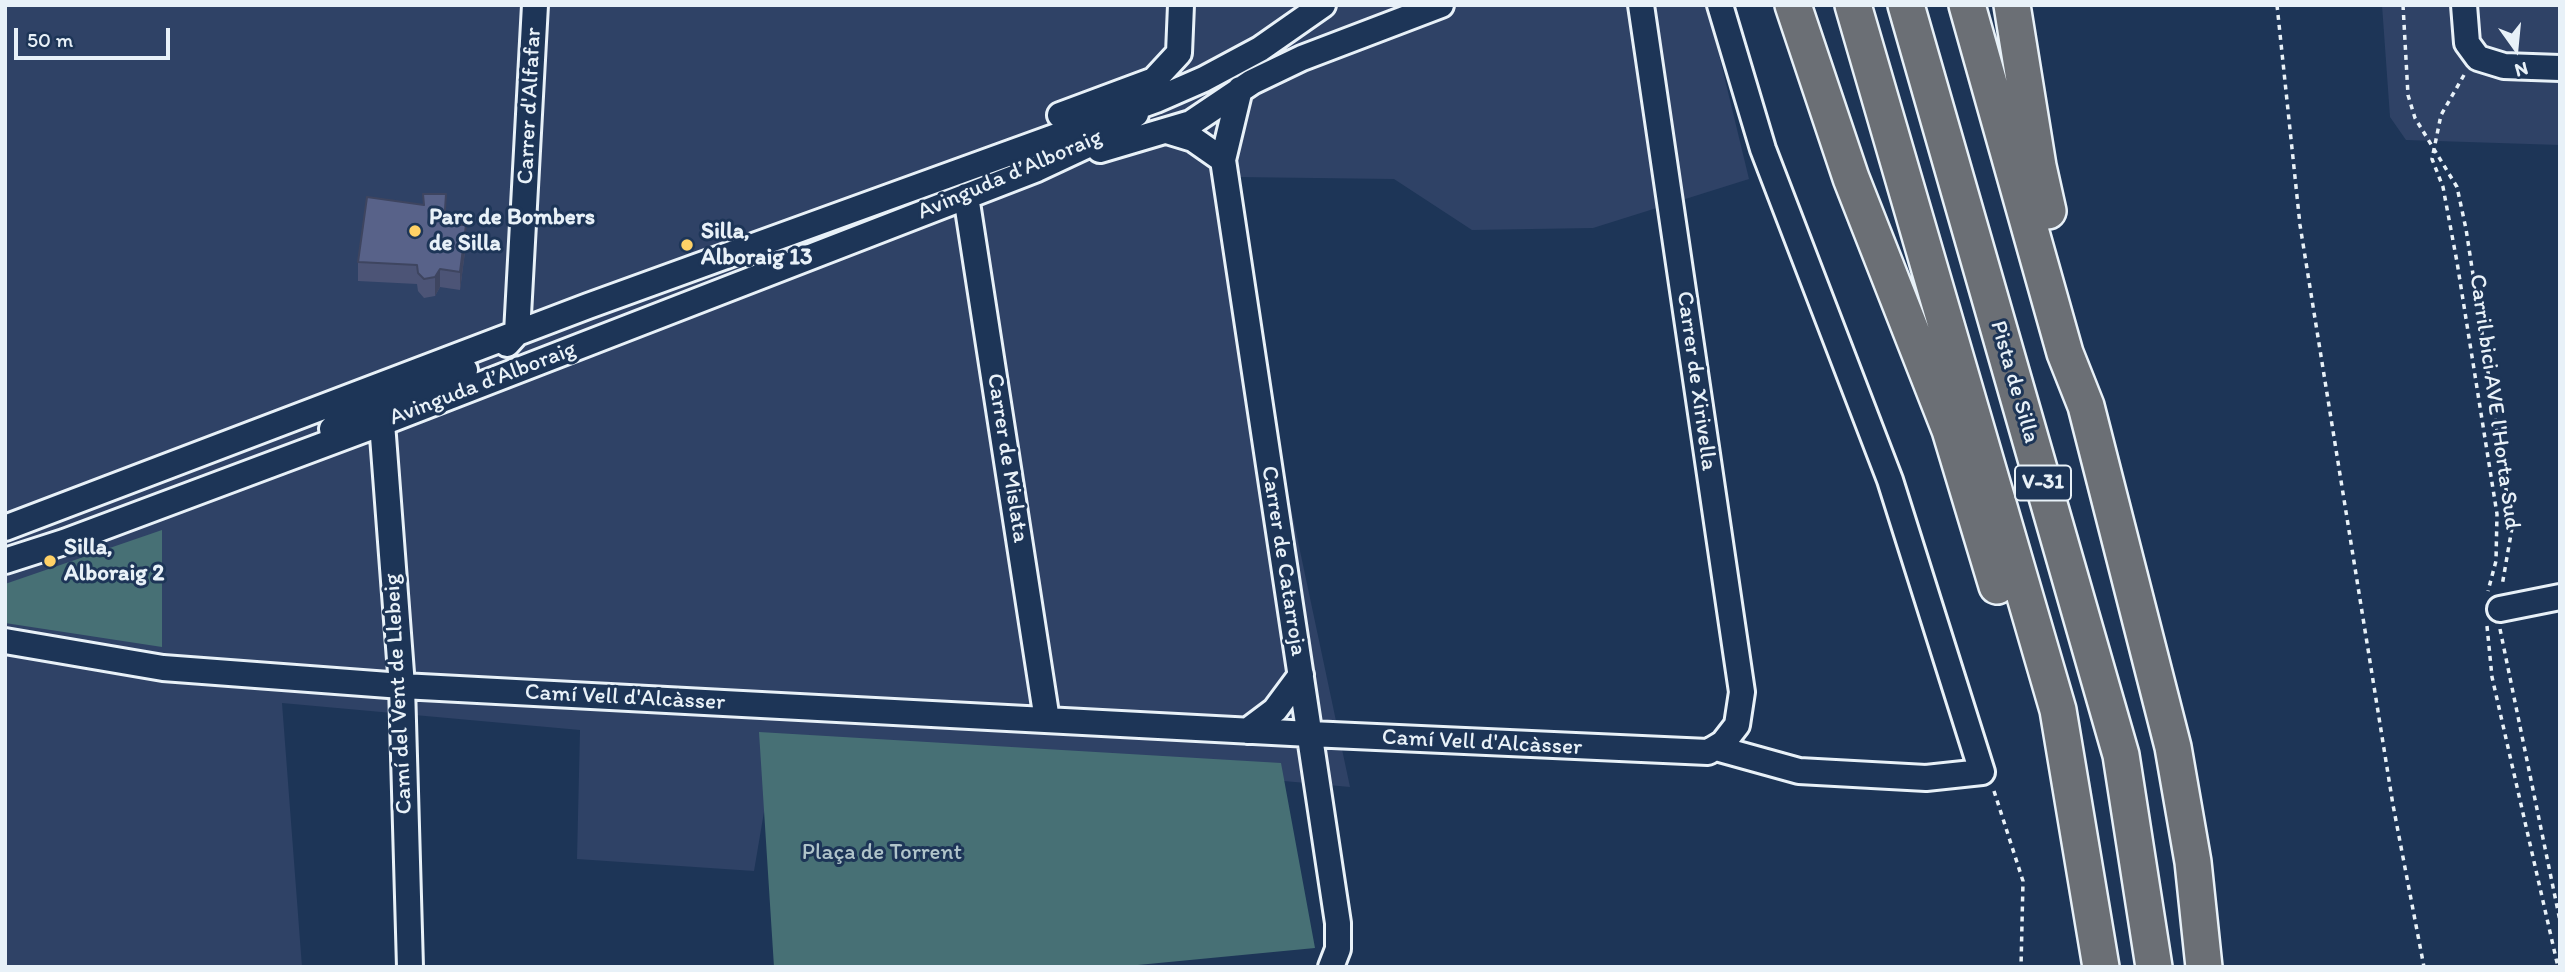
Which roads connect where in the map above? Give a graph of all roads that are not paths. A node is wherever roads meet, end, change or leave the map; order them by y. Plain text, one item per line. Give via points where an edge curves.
1 (535, 5) edge
2 (1181, 5) edge
3 (1324, 5) edge
4 (1441, 5) edge
5 (1641, 5) edge
6 (1720, 5) edge
7 (1793, 5) edge
8 (1853, 5) edge
9 (1906, 5) edge
10 (1967, 5) edge
11 (2012, 5) edge
12 (2464, 5) edge
13 (2560, 68) edge
14 (1240, 89) junction
15 (1156, 100) junction
16 (1170, 132) junction
17 (1223, 160) junction
18 (1006, 181) junction
19 (966, 196) junction
20 (830, 218) junction
21 (517, 333) junction
22 (2086, 406) junction
23 (383, 423) junction
24 (302, 453) junction
25 (5, 528) edge
26 (5, 561) edge
27 (2560, 597) edge
28 (2491, 607) road end
29 (5, 641) edge
30 (1301, 675) junction
31 (402, 686) junction
32 (1047, 720) junction
33 (1247, 731) junction
34 (1310, 734) junction
35 (1716, 748) junction
36 (2068, 770) junction
37 (1332, 964) edge
38 (410, 967) edge
39 (2101, 967) edge
40 (2154, 967) edge
41 (2204, 967) edge

1 - 21 street, Carrer d'Alfafar
2 - 20 street via 1179,52 1154,80 920,168
3 - 15 street via 1260,49
4 - 14 street via 1302,58
5 - 35 street, Carrer de Xirivella via 1742,692 1737,725
6 - 35 street via 1763,149 1890,480 1982,772 1926,779 1799,771
7 - 36 highway via 1851,178 1950,430 2037,721
8 - 36 highway, V-31 via 2058,710
9 - 40 highway, Pista de Silla / V-31 via 2121,755
10 - 22 highway via 2066,353
11 - 22 highway via 2038,166 2081,350
12 - 13 street via 2467,43 2478,58 2504,66
14 - 16 street via 1205,116
14 - 17 street, Carrer de Catarroja
15 - 18 street, Avinguda d’Alboraig via 1101,139
15 - 20 street, Avinguda d’Alboraig
16 - 17 street via 1193,139
16 - 18 street via 1121,142
17 - 30 street, Carrer de Catarroja
18 - 19 street, Avinguda d’Alboraig
19 - 23 street, Avinguda d’Alboraig
19 - 32 street, Carrer de Mislata
20 - 21 street, Avinguda d’Alboraig
21 - 24 street, Avinguda d’Alboraig via 492,360 346,418
21 - 25 street, Avinguda d’Alboraig
22 - 41 highway via 2173,747 2193,862
23 - 24 street, Avinguda d’Alboraig
23 - 31 street, Camí del Vent de Llebeig
24 - 26 street, Avinguda d’Alboraig
27 - 28 street
29 - 31 street, Camí Vell d'Alcàsser via 163,668
30 - 33 street via 1276,710
30 - 34 street, Carrer de Catarroja
31 - 32 street, Camí Vell d'Alcàsser
31 - 38 street, Camí del Vent de Llebeig
32 - 33 street, Camí Vell d'Alcàsser
33 - 34 street, Camí Vell d'Alcàsser
34 - 35 street, Camí Vell d'Alcàsser via 1700,753
34 - 37 street, Carrer de Catarroja via 1338,923
36 - 39 highway, V-31

